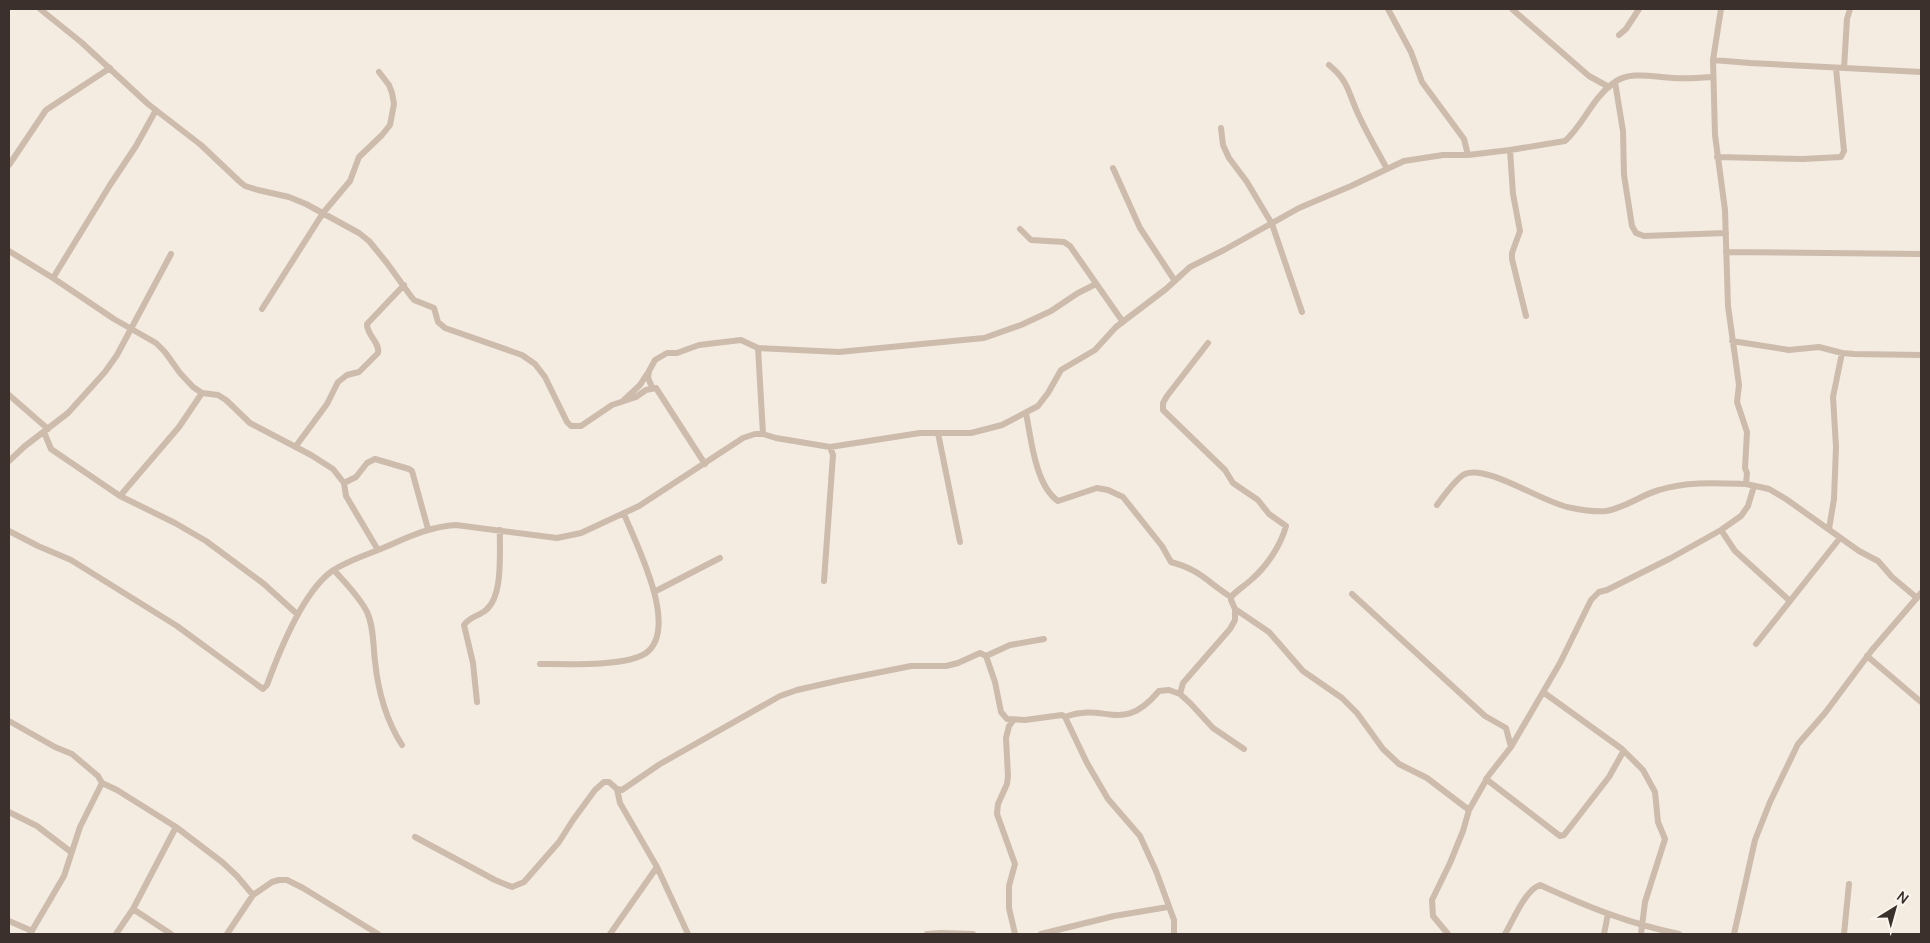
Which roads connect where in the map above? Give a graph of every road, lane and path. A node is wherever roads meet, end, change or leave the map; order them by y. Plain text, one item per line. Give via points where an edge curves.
1 (40, 9) edge
2 (1388, 9) edge
3 (1512, 9) edge
4 (1639, 9) edge
5 (1721, 9) edge
6 (1850, 9) edge
7 (1619, 35) dead end
8 (1712, 60) junction
9 (1329, 65) dead end
10 (110, 68) junction
11 (1836, 68) junction
12 (1844, 68) junction
13 (379, 72) dead end
14 (1921, 72) edge
15 (1712, 77) junction
16 (1615, 82) junction
17 (1609, 87) junction
18 (156, 110) junction
19 (1221, 128) dead end
20 (1510, 150) junction
21 (1468, 155) junction
22 (1717, 157) junction
23 (9, 165) edge
24 (1113, 168) dead end
25 (1387, 169) junction
26 (323, 213) junction
27 (1272, 224) junction
28 (1020, 229) dead end
29 (1726, 233) junction
30 (9, 251) edge
31 (1726, 252) junction
32 (172, 254) dead end
33 (1921, 254) edge
34 (53, 278) junction
35 (1175, 281) junction
36 (1096, 284) junction
37 (404, 285) junction
38 (262, 309) dead end
39 (1302, 312) dead end
40 (1526, 316) dead end
41 (1123, 322) junction
42 (130, 328) junction
43 (1732, 341) junction
44 (1208, 343) dead end
45 (758, 348) junction
46 (1842, 353) junction
47 (1921, 355) edge
48 (649, 371) junction
49 (652, 387) junction
50 (202, 393) junction
51 (9, 395) edge
52 (622, 402) junction
53 (1026, 413) junction
54 (46, 431) junction
55 (938, 433) junction
56 (763, 434) junction
57 (296, 446) junction
58 (830, 446) junction
59 (9, 461) edge
60 (705, 464) junction
61 (344, 484) junction
62 (1746, 484) junction
63 (1754, 486) junction
64 (120, 496) junction
65 (1436, 505) dead end
66 (624, 514) junction
67 (428, 529) junction
68 (1829, 529) junction
69 (500, 530) junction
70 (1721, 530) junction
71 (9, 531) edge
72 (1840, 538) junction
73 (960, 542) dead end
74 (378, 550) junction
75 (720, 558) dead end
76 (334, 570) junction
77 (824, 581) dead end
78 (654, 592) junction
79 (1352, 594) dead end
80 (1919, 596) edge
81 (1231, 597) junction
82 (1790, 601) junction
83 (1235, 609) junction
84 (297, 614) junction
85 (1044, 639) dead end
86 (1756, 644) dead end
87 (986, 656) junction
88 (1867, 656) junction
89 (540, 664) dead end
90 (1543, 692) junction
91 (1180, 694) junction
92 (477, 702) dead end
93 (1921, 702) edge
94 (1065, 716) junction
95 (9, 721) edge
96 (1013, 721) junction
97 (402, 745) dead end
98 (1511, 747) junction
99 (1244, 749) dead end
100 (1623, 752) junction
101 (1486, 779) junction
102 (102, 783) junction
103 (617, 790) junction
104 (1469, 810) junction
105 (9, 812) edge
106 (176, 827) junction
107 (415, 836) dead end
108 (71, 852) junction
109 (657, 866) junction
110 (1849, 884) dead end
111 (253, 895) junction
112 (1168, 907) junction
113 (133, 909) junction
114 (1608, 914) junction
115 (9, 921) edge
116 (1641, 926) junction
117 (31, 933) edge
118 (116, 934) edge
119 (171, 934) edge
120 (227, 934) edge
121 (378, 934) edge
122 (610, 934) edge
123 (688, 934) edge
124 (927, 934) edge
125 (973, 934) edge
126 (1016, 934) edge
127 (1041, 934) edge
128 (1174, 934) edge
129 (1448, 934) edge
130 (1505, 934) edge
131 (1604, 934) edge
132 (1641, 934) edge
133 (1679, 934) edge
134 (1734, 934) edge
135 (1844, 934) edge

1 - 10 street
2 - 21 street via 1411,52 1422,82 1464,139
3 - 17 street via 1589,76
4 - 7 street
5 - 8 street
6 - 12 street
8 - 11 street
8 - 15 street
9 - 25 street via 1346,82 1360,118
10 - 18 street
10 - 23 street via 46,110
11 - 12 street
11 - 22 street via 1844,151 1841,157
12 - 14 street
13 - 26 street via 392,93 394,104 390,125 358,157 350,181
15 - 16 street via 1632,76
15 - 22 street
16 - 17 street
16 - 29 street via 1624,131 1624,175 1636,233 1644,236
17 - 20 street via 1565,141
18 - 26 street via 201,145 245,186 289,197
18 - 34 street
19 - 27 street via 1229,158
20 - 21 street
20 - 40 street via 1520,231 1512,259
21 - 25 street via 1404,161
22 - 29 street
24 - 35 street via 1140,228
25 - 27 street via 1298,208
26 - 37 street via 369,241
26 - 38 street
27 - 35 street via 1195,263
27 - 39 street
28 - 36 street via 1030,240 1064,242 1070,246
29 - 31 street
30 - 34 street
31 - 33 street
31 - 43 street
32 - 42 street
34 - 42 street
35 - 41 street
36 - 41 street
36 - 45 street via 1036,318 984,338 839,352
37 - 52 street via 414,300 434,308 438,322 445,328 522,355 535,364 571,426 581,426
37 - 57 street via 367,324 378,353 359,372 338,382 327,404
41 - 53 street via 1095,350 1061,370 1043,401
42 - 50 street via 156,343 180,373
42 - 54 street via 106,372 68,413
43 - 46 street via 1789,350 1819,347
43 - 62 street via 1739,385 1737,402 1748,432
44 - 81 street via 1167,396 1163,410 1225,470 1233,483 1258,500 1269,514 1286,526 1283,538 1271,557 1255,577
45 - 48 street via 741,340 699,345 661,356
45 - 56 street
46 - 47 street
46 - 68 street via 1833,397 1836,456
48 - 49 street
48 - 52 street
49 - 52 street
49 - 60 street via 660,392
50 - 57 street via 218,395 250,423
50 - 64 street via 180,427
51 - 54 street
53 - 55 street via 1002,425 971,433
53 - 81 street via 1036,466 1052,497 1058,501 1097,488 1123,497 1171,562 1200,573
54 - 59 street
54 - 64 street via 51,449
55 - 58 street
55 - 73 street
56 - 58 street
56 - 60 street via 743,438
57 - 61 street via 333,469
58 - 77 street via 833,455
60 - 66 street
61 - 67 street via 375,459 409,469 414,475
61 - 74 street via 346,496
62 - 63 street
62 - 65 street via 1683,484 1606,511 1570,508 1506,481 1480,473 1466,473
63 - 68 street via 1769,489
63 - 70 street via 1741,516
64 - 84 street via 206,541 264,584
66 - 69 street via 564,538
66 - 78 street
67 - 69 street via 456,525
67 - 74 street
68 - 72 street
69 - 92 street via 494,600 486,610 464,625 473,663
70 - 82 street via 1735,551
70 - 90 street via 1593,596
71 - 84 street via 71,560 178,626 263,689
72 - 80 street via 1878,561 1892,577
72 - 82 street
74 - 76 street
75 - 78 street
76 - 84 street via 324,577
76 - 97 street via 368,614 381,695 393,731
78 - 89 street via 660,628 652,647 645,654 603,664
79 - 98 street via 1485,716 1506,728
80 - 88 street
81 - 83 street
82 - 86 street
83 - 91 street via 1235,620 1230,630 1183,683
83 - 104 street via 1269,632 1303,671 1358,713 1383,749 1399,764 1427,778
85 - 87 street via 1010,645
87 - 96 street via 1001,712
87 - 103 street via 980,653 946,666 911,666 780,696
88 - 93 street
88 - 134 street via 1798,744 1770,802 1748,865
90 - 98 street
90 - 100 street
91 - 94 street via 1159,691 1144,708 1129,715 1088,712
91 - 99 street via 1213,728
94 - 96 street
94 - 112 street via 1108,799 1140,836
95 - 102 street via 72,754
96 - 126 street via 1006,738 1007,784 997,814 1015,864 1009,886 1009,908
98 - 101 street
100 - 101 street via 1610,777 1560,836
100 - 116 street via 1643,770 1655,792 1658,822 1665,839 1645,902
101 - 104 street
102 - 106 street
102 - 108 street
103 - 107 street via 609,782 601,784 559,842 524,882 515,886 495,880
103 - 109 street via 620,803
104 - 129 street via 1450,863 1432,900 1433,916
105 - 108 street via 38,826
106 - 111 street via 222,862
106 - 113 street
108 - 117 street via 64,876
109 - 122 street
109 - 123 street
110 - 135 street
111 - 120 street
111 - 121 street via 272,882 287,880
112 - 127 street
112 - 128 street via 1174,920
113 - 118 street
113 - 119 street
114 - 116 street
114 - 130 street via 1540,885 1529,894
114 - 131 street
115 - 117 street
116 - 132 street
116 - 133 street
124 - 125 street

